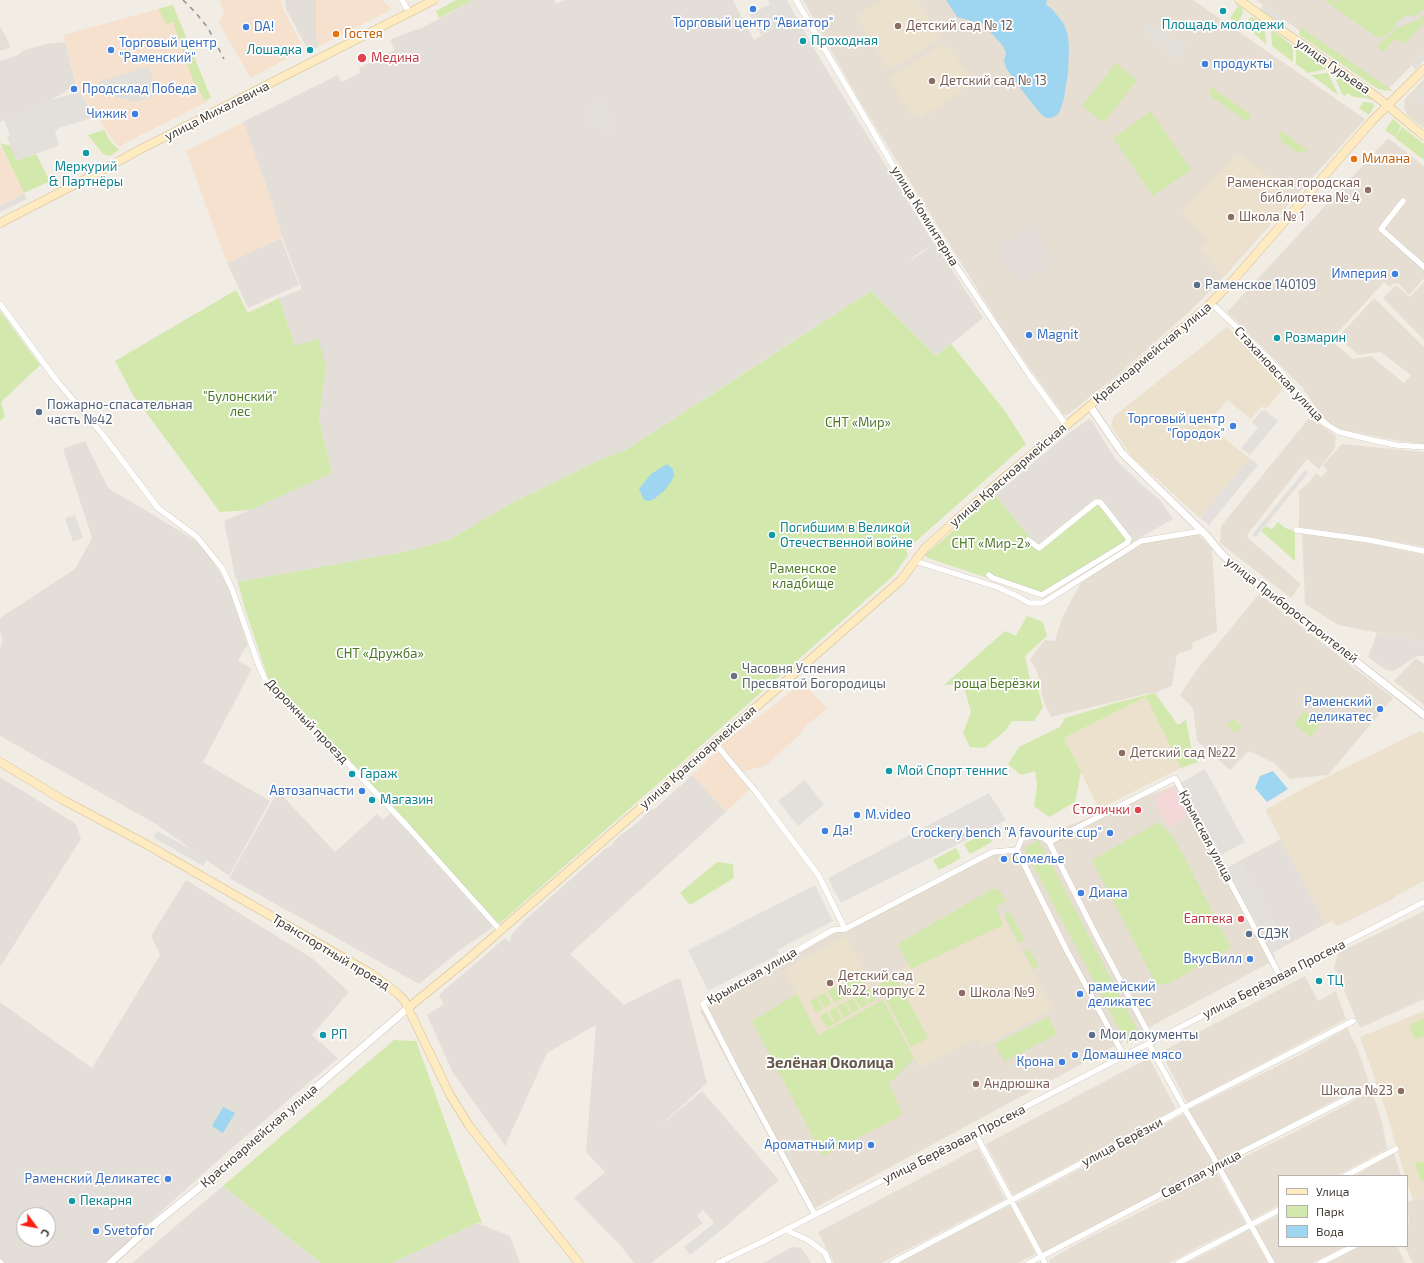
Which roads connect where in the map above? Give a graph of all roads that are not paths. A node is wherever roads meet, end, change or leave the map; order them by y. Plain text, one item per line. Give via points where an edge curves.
1 (402, 0) edge
2 (434, 0) edge
3 (796, 0) edge
4 (1239, 0) edge
5 (410, 13) junction
6 (1424, 69) edge
7 (1387, 106) junction
8 (1424, 136) edge
9 (1403, 201) dead end
10 (0, 223) edge
11 (1424, 267) edge
12 (1211, 303) junction
13 (0, 304) edge
14 (1090, 406) junction
15 (1066, 426) junction
16 (1424, 447) edge
17 (1296, 530) dead end
18 (1202, 531) junction
19 (1028, 540) dead end
20 (1424, 551) edge
21 (915, 560) junction
22 (989, 575) dead end
23 (1424, 715) edge
24 (714, 742) junction
25 (0, 762) edge
26 (1049, 842) junction
27 (1017, 850) junction
28 (1424, 902) edge
29 (845, 929) junction
30 (500, 930) junction
31 (1280, 976) junction
32 (408, 1008) junction
33 (1353, 1021) dead end
34 (1151, 1043) junction
35 (1124, 1056) junction
36 (1374, 1085) dead end
37 (1184, 1108) junction
38 (975, 1133) junction
39 (1396, 1149) dead end
40 (1217, 1165) junction
41 (1346, 1175) edge
42 (1012, 1200) junction
43 (1278, 1211) edge
44 (815, 1215) junction
45 (1251, 1225) junction
46 (787, 1229) junction
47 (1352, 1247) edge
48 (1042, 1256) junction
49 (110, 1263) edge
50 (579, 1263) edge
51 (718, 1263) edge
52 (829, 1263) edge
53 (892, 1263) edge
54 (1029, 1263) edge
55 (1045, 1263) edge
56 (1178, 1263) edge
57 (1272, 1263) edge
58 (1320, 1263) edge

1 - 5 street
2 - 5 main road, улица Михалевича
3 - 15 street, улица Коминтерна via 922,215
4 - 7 main road, улица Гурьева
5 - 10 main road, улица Михалевича via 140,149
6 - 7 main road, Красноармейская улица
7 - 8 main road, улица Гурьева
7 - 12 main road, Красноармейская улица
9 - 11 street via 1382,229
12 - 14 main road, Красноармейская улица
12 - 16 street, Стахановская улица via 1280,371 1310,411 1326,424 1339,432 1372,440
13 - 30 street, Дорожный проезд via 57,381 103,435 158,508 197,536 222,568 266,681 406,825
14 - 15 main road, улица Красноармейская
14 - 18 street, улица Приборостроителей via 1122,453
15 - 21 main road, улица Красноармейская via 986,493
17 - 20 street
18 - 21 street via 1140,541 1043,603 1029,603 997,587
18 - 23 street, улица Приборостроителей via 1231,563
19 - 22 street via 1039,548 1096,502 1100,502 1129,538 1127,542 1046,594 1042,595
21 - 24 main road, улица Красноармейская via 901,580
24 - 29 street via 756,792 819,876
24 - 30 main road, улица Красноармейская
25 - 32 main road, Транспортный проезд via 372,974 398,994
26 - 27 street via 1034,836 1022,838
26 - 31 street, Крымская улица via 1175,778
26 - 34 street
27 - 29 street, Крымская улица via 993,852
27 - 35 street via 1066,949
28 - 31 street, улица Берёзовая Просека
29 - 44 street, Крымская улица via 833,930 703,1004
30 - 32 main road, улица Красноармейская
31 - 34 street, улица Берёзовая Просека
32 - 49 street, Красноармейская улица
32 - 50 main road, Транспортный проезд via 450,1095 470,1127
33 - 37 street, улица Берёзки
34 - 35 street, улица Берёзовая Просека
34 - 37 street
35 - 38 street, улица Берёзовая Просека
36 - 40 street, Светлая улица
37 - 40 street
37 - 42 street, улица Берёзки
38 - 42 street
38 - 44 street, улица Берёзовая Просека
39 - 41 street
40 - 45 street
40 - 48 street, Светлая улица
42 - 48 street
42 - 53 street, улица Берёзки
43 - 45 street
44 - 46 street, улица Берёзовая Просека
45 - 56 street
45 - 57 street
46 - 51 street, улица Берёзовая Просека
46 - 52 street via 825,1253
47 - 58 street
48 - 54 street, Светлая улица
48 - 55 street

